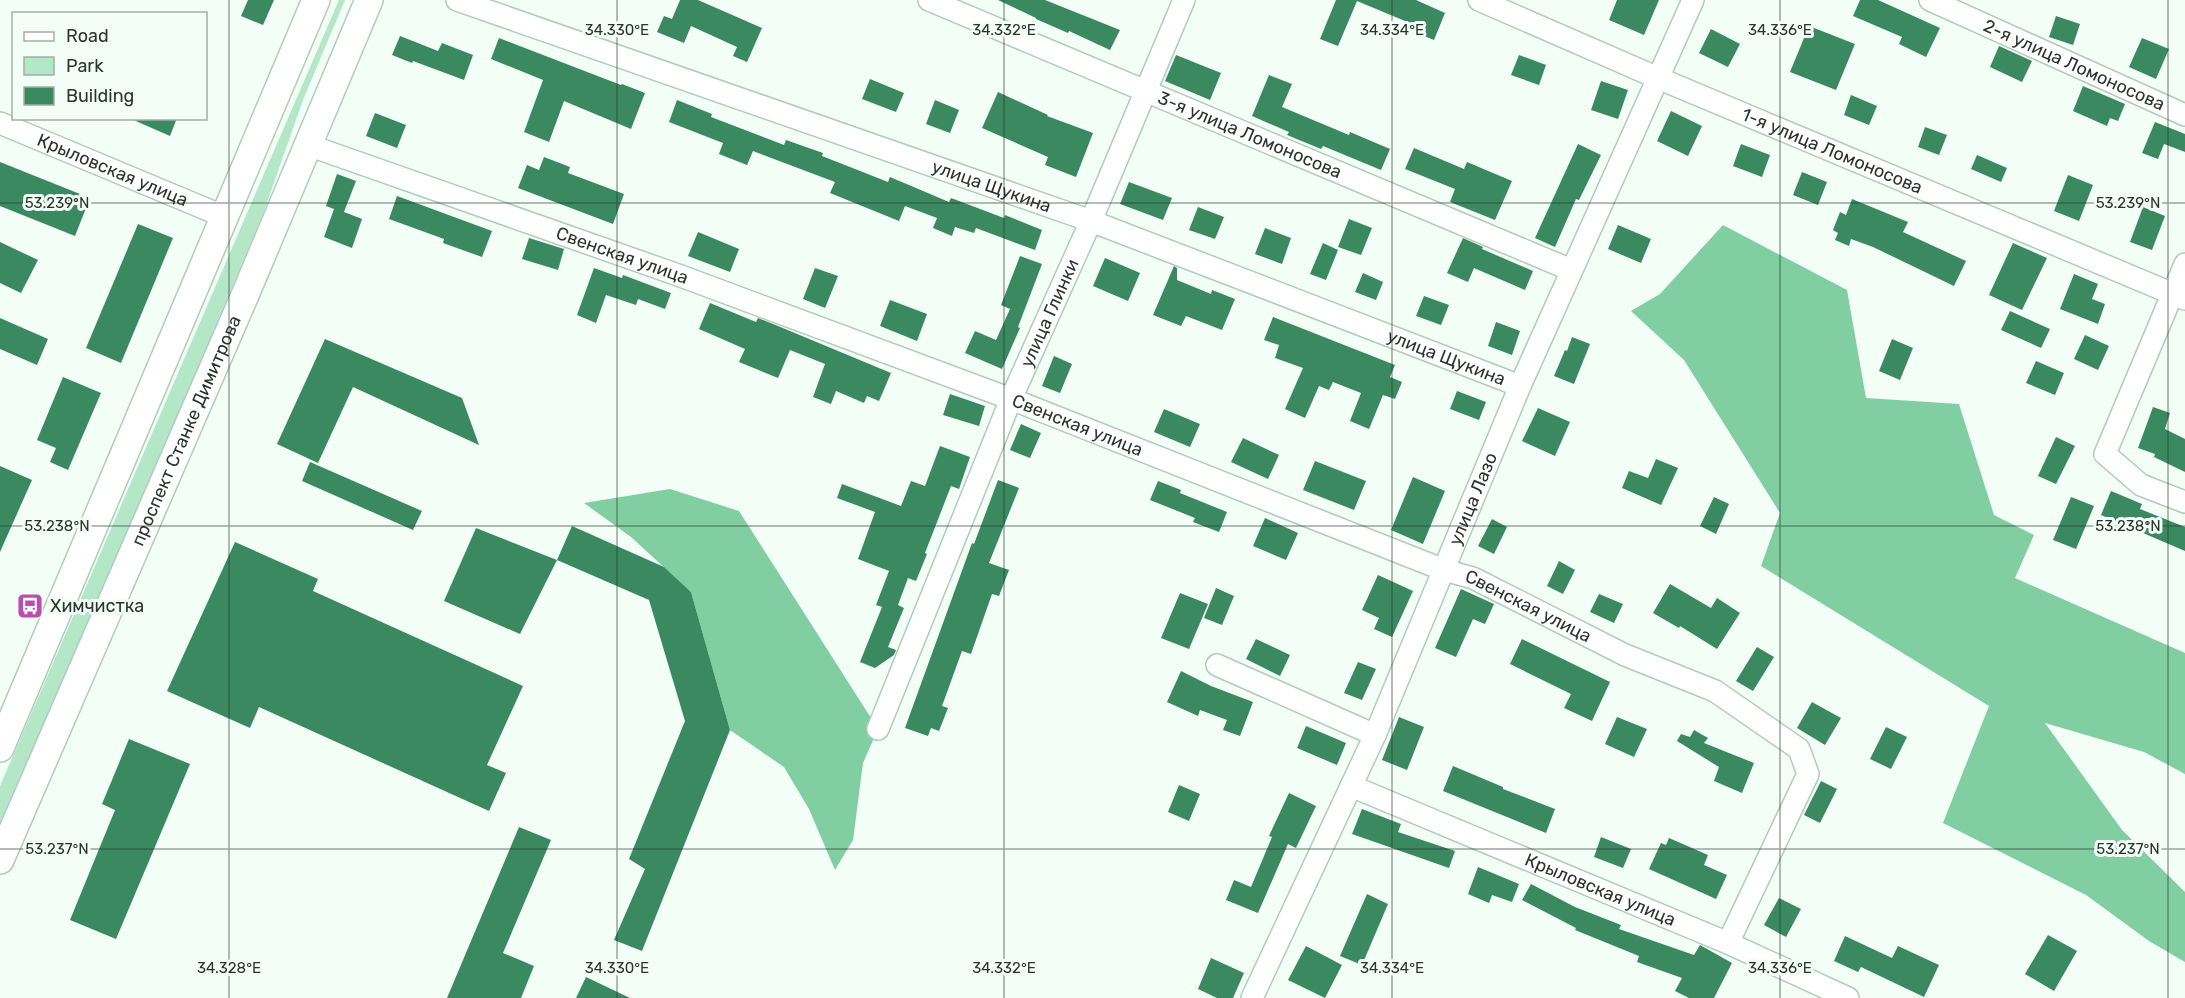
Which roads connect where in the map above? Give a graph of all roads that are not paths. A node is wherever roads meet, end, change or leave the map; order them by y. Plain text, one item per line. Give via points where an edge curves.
1 (316, 0) edge
2 (369, 0) edge
3 (457, 0) edge
4 (929, 0) edge
5 (1184, 0) edge
6 (1479, 0) edge
7 (1693, 0) edge
8 (1930, 0) edge
9 (1658, 78) junction
10 (1146, 93) junction
11 (2185, 115) edge
12 (0, 123) edge
13 (308, 145) junction
14 (225, 218) junction
15 (1091, 221) junction
16 (2185, 264) edge
17 (1571, 270) junction
18 (2179, 296) edge
19 (1520, 386) junction
20 (1011, 399) junction
21 (2185, 502) edge
22 (1444, 570) junction
23 (1217, 665) dead end
24 (878, 729) dead end
25 (1375, 735) junction
26 (0, 748) edge
27 (1351, 786) junction
28 (0, 860) edge
29 (1728, 943) junction
30 (1252, 998) edge
31 (1848, 998) edge

1 - 14 main road
2 - 13 main road, проспект Станке Димитрова
3 - 15 street, улица Щукина
4 - 10 street, 3-я улица Ломоносова
5 - 10 street, улица Глинки
6 - 9 street, 1-я улица Ломоносова
7 - 9 street, улица Лазо
8 - 11 street, 2-я улица Ломоносова
9 - 17 street, улица Лазо
9 - 18 street, 1-я улица Ломоносова
10 - 15 street, улица Глинки
10 - 17 street, 3-я улица Ломоносова
12 - 14 street, Крыловская улица
13 - 20 street, Свенская улица via 678,275
13 - 28 main road, проспект Станке Димитрова
14 - 26 main road
15 - 19 street, улица Щукина
15 - 20 street, улица Глинки
16 - 18 street
17 - 19 street, улица Лазо
18 - 21 street via 2105,454 2141,485
19 - 22 street, улица Лазо
20 - 22 street, Свенская улица
20 - 24 street, улица Глинки
22 - 25 street, улица Лазо
22 - 29 street, Свенская улица via 1473,578 1625,655 1715,691 1799,748 1808,774
23 - 25 street
25 - 27 street, улица Лазо
27 - 29 street, Крыловская улица
27 - 30 street, улица Лазо
29 - 31 street, Крыловская улица

